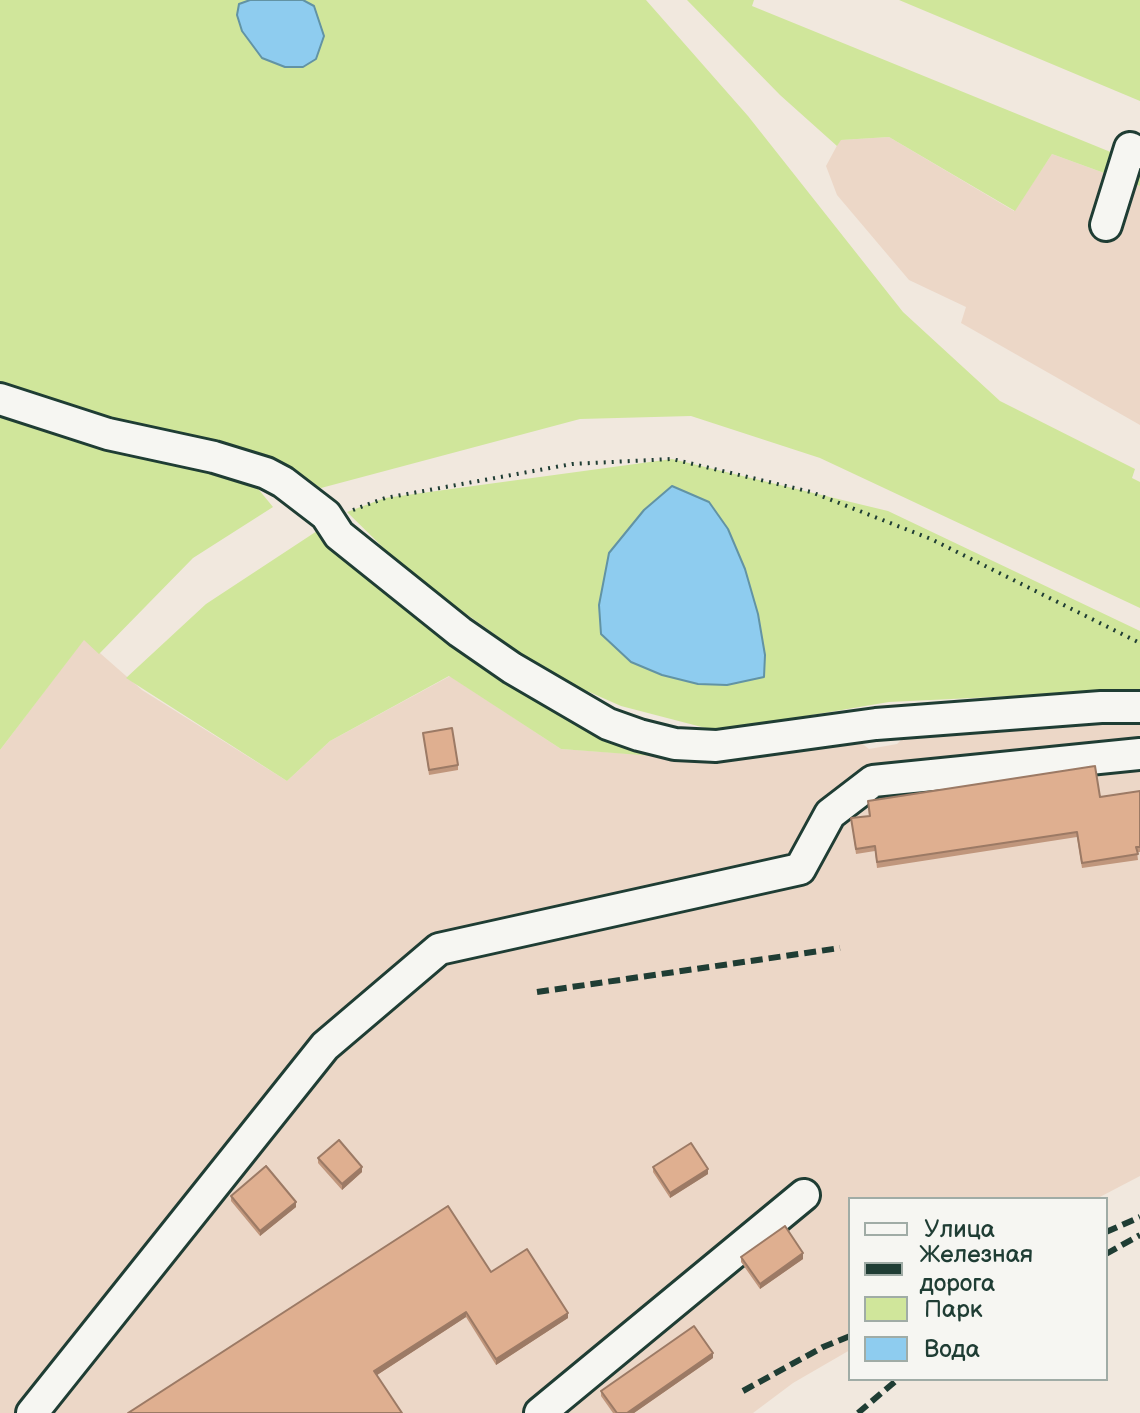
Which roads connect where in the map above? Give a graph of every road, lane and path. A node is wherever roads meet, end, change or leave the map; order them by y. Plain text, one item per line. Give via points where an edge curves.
1 (1140, 153) edge
2 (1106, 225) dead end
3 (0, 399) edge
4 (327, 519) junction
5 (1140, 643) edge
6 (1140, 707) edge
7 (1140, 754) edge
8 (804, 1195) dead end
9 (32, 1413) edge
10 (540, 1413) edge

1 - 2 lane via 1130,148
3 - 4 lane via 108,434 266,473
4 - 5 path via 385,498 478,480 572,464 672,459 811,492 931,539
4 - 6 lane via 339,535 512,668 608,724 675,744 716,746 876,724
7 - 9 lane via 873,781 830,814 800,869 439,949 325,1046
8 - 10 lane

